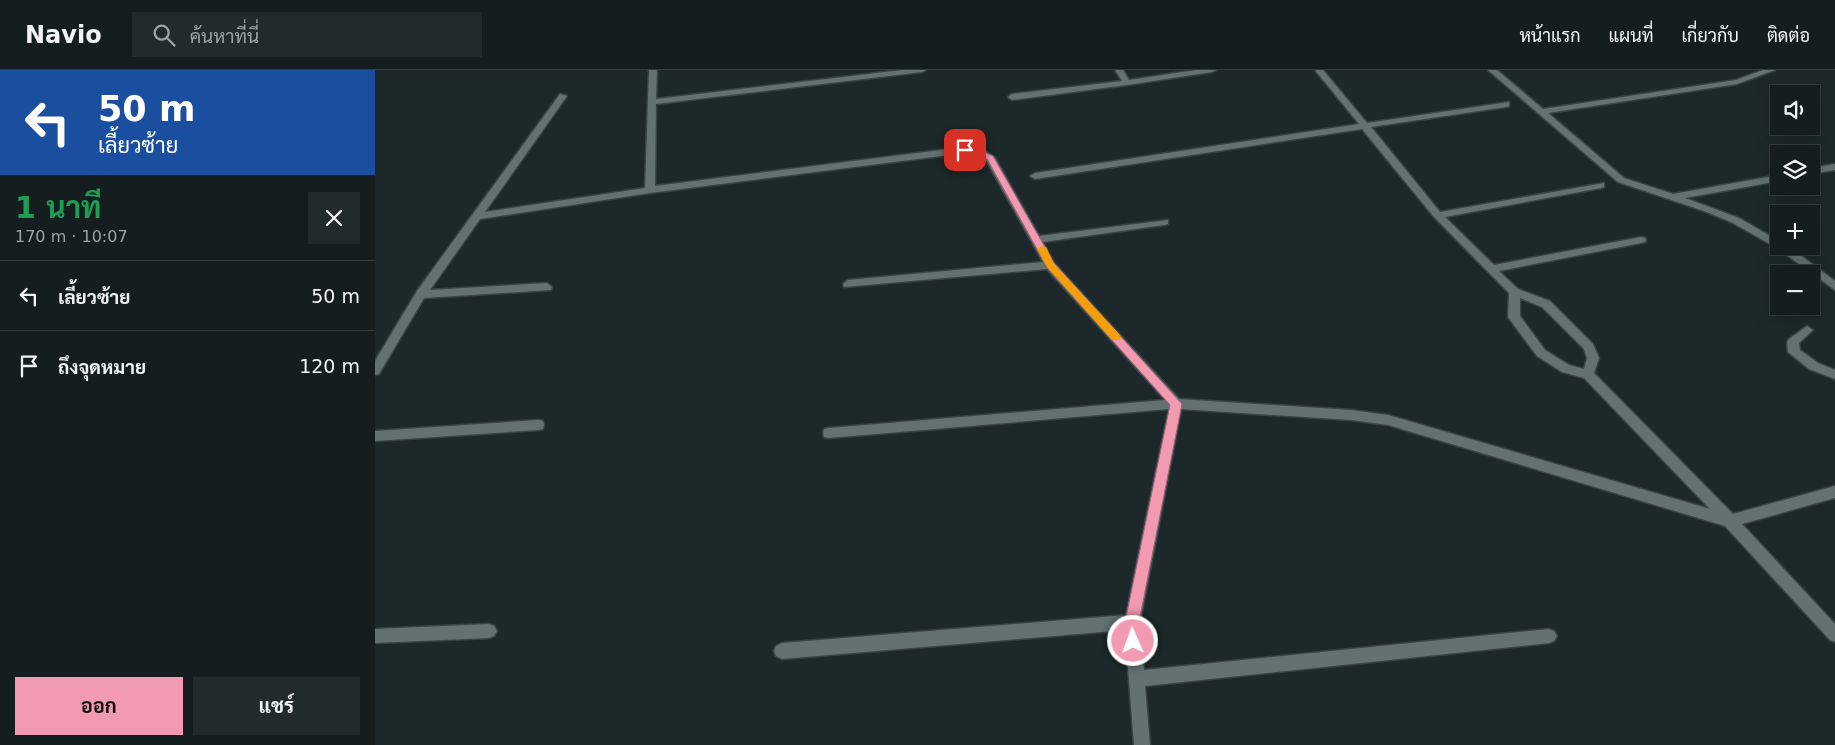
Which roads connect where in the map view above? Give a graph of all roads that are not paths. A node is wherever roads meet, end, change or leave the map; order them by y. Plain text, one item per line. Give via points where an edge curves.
1 (653, 70) edge
2 (922, 70) edge
3 (1119, 70) edge
4 (1212, 70) edge
5 (1319, 70) edge
6 (1492, 70) edge
7 (1771, 70) edge
8 (1127, 83) junction
9 (563, 96) dead end
10 (1013, 97) dead end
11 (651, 102) junction
12 (1506, 104) dead end
13 (1541, 112) junction
14 (1364, 126) junction
15 (1835, 167) edge
16 (1820, 170) edge
17 (1035, 176) dead end
18 (1770, 180) edge
19 (1601, 185) dead end
20 (650, 190) junction
21 (1674, 197) junction
22 (1438, 215) junction
23 (477, 216) junction
24 (1164, 222) dead end
25 (1037, 240) junction
26 (1641, 240) dead end
27 (1770, 240) edge
28 (1792, 255) edge
29 (1050, 265) junction
30 (1491, 269) junction
31 (847, 284) dead end
32 (547, 286) dead end
33 (1835, 286) edge
34 (1514, 292) junction
35 (421, 294) junction
36 (1807, 330) dead end
37 (375, 371) edge
38 (1588, 374) junction
39 (1835, 375) edge
40 (1176, 404) junction
41 (539, 425) dead end
42 (829, 432) dead end
43 (375, 436) edge
44 (1835, 492) edge
45 (1730, 521) junction
46 (1132, 622) junction
47 (489, 631) dead end
48 (1835, 635) edge
49 (375, 636) edge
50 (1549, 636) dead end
51 (782, 651) dead end
52 (1137, 679) junction
53 (1142, 745) edge

1 - 11 street
2 - 11 street
3 - 8 street
4 - 8 street
5 - 14 street
6 - 13 street
7 - 13 street via 1737,82
8 - 10 street
9 - 23 street
11 - 20 street
12 - 14 street
13 - 21 street via 1621,180
14 - 17 street
14 - 22 street
15 - 16 street
18 - 21 street
19 - 22 street
20 - 23 street
20 - 25 street via 965,150 980,152 990,158
21 - 27 street via 1735,220
22 - 30 street
23 - 35 street
24 - 25 street
25 - 29 street
26 - 30 street
28 - 33 street
29 - 31 street
29 - 40 street
30 - 34 street
32 - 35 street
34 - 38 street via 1514,317 1541,353 1565,368
34 - 38 street via 1546,304 1584,342 1593,358
35 - 37 street
36 - 39 street via 1793,342 1794,352 1821,371
38 - 45 street
40 - 42 street
40 - 45 street via 1351,414 1388,420
40 - 46 street
41 - 43 street
44 - 45 street
45 - 48 street
46 - 51 street
46 - 52 street
47 - 49 street
50 - 52 street
52 - 53 street

